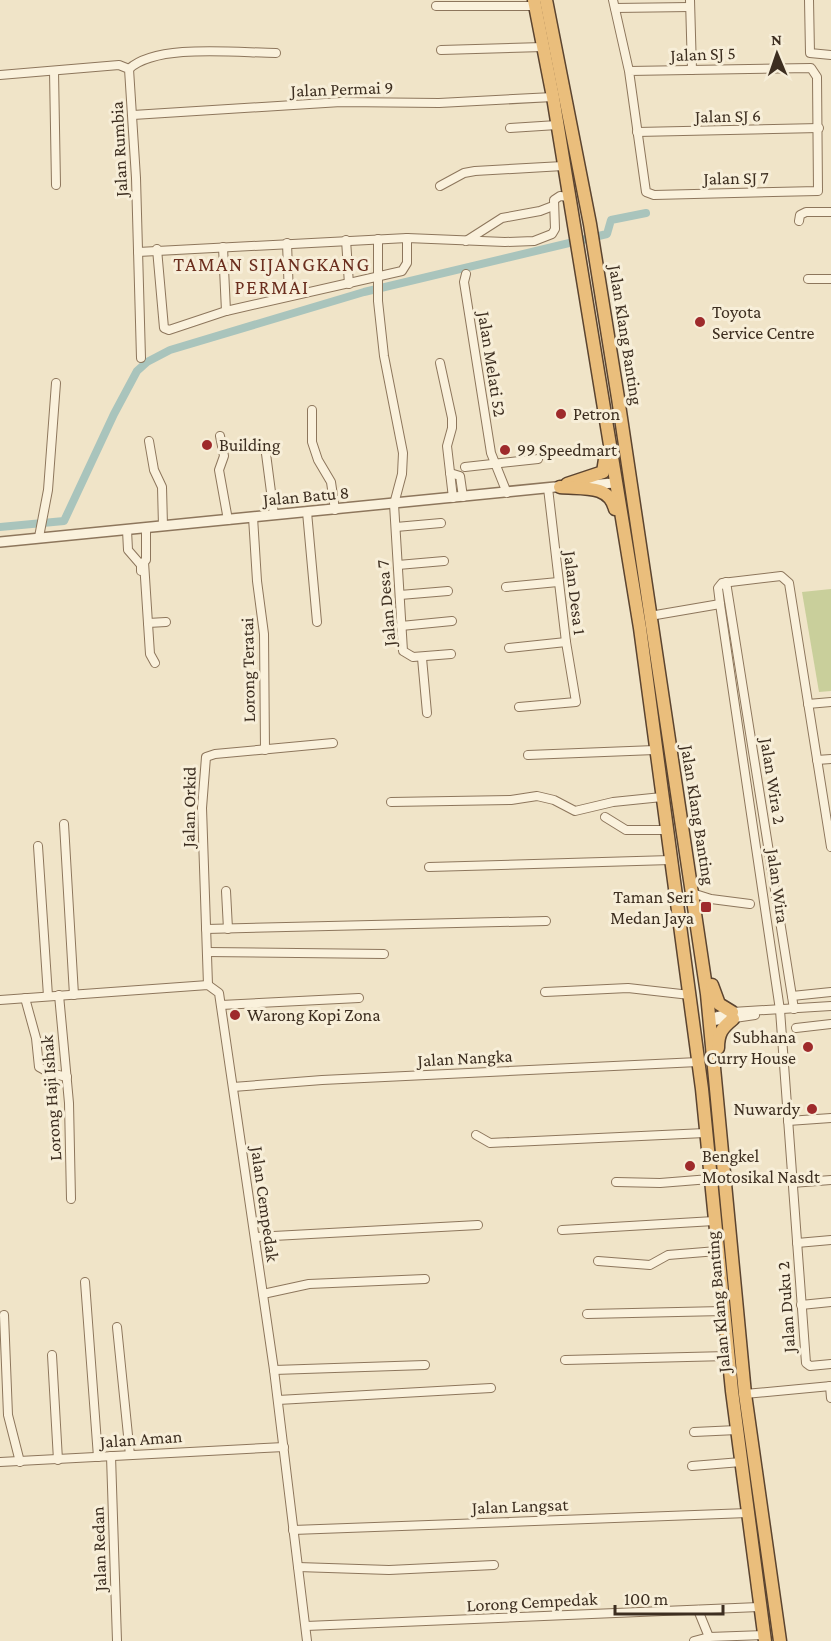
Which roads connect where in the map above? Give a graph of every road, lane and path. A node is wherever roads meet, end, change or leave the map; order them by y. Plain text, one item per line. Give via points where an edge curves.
1 (809, 0) edge
2 (538, 2) edge
3 (614, 4) edge
4 (690, 4) edge
5 (436, 6) dead end
6 (543, 47) junction
7 (441, 50) dead end
8 (276, 53) dead end
9 (831, 55) edge
10 (129, 69) junction
11 (692, 70) junction
12 (54, 71) junction
13 (629, 71) junction
14 (0, 75) edge
15 (553, 97) junction
16 (133, 115) junction
17 (557, 125) junction
18 (510, 128) dead end
19 (819, 128) junction
20 (637, 132) junction
21 (563, 166) junction
22 (56, 185) dead end
23 (441, 186) dead end
24 (569, 197) junction
25 (553, 206) junction
26 (831, 212) edge
27 (799, 221) dead end
28 (407, 238) junction
29 (378, 239) junction
30 (346, 240) junction
31 (466, 241) junction
32 (287, 243) junction
33 (223, 247) junction
34 (158, 249) junction
35 (138, 252) junction
36 (466, 274) dead end
37 (378, 279) junction
38 (808, 279) dead end
39 (831, 279) edge
40 (349, 284) junction
41 (289, 296) junction
42 (226, 311) junction
43 (141, 358) dead end
44 (440, 363) dead end
45 (56, 383) dead end
46 (600, 390) junction
47 (312, 410) dead end
48 (220, 436) dead end
49 (625, 439) junction
50 (149, 441) dead end
51 (265, 446) dead end
52 (538, 459) dead end
53 (497, 464) junction
54 (465, 467) dead end
55 (615, 483) junction
56 (554, 487) junction
57 (507, 493) junction
58 (458, 498) junction
59 (394, 504) junction
60 (335, 510) junction
61 (307, 512) junction
62 (274, 515) junction
63 (253, 518) junction
64 (228, 520) junction
65 (441, 523) dead end
66 (163, 526) junction
67 (396, 527) junction
68 (146, 528) junction
69 (127, 530) junction
70 (40, 533) junction
71 (0, 542) edge
72 (444, 561) dead end
73 (143, 563) junction
74 (398, 564) junction
75 (646, 576) junction
76 (558, 582) junction
77 (726, 582) junction
78 (632, 583) junction
79 (506, 587) dead end
80 (448, 591) dead end
81 (142, 596) dead end
82 (400, 596) junction
83 (720, 604) junction
84 (650, 616) junction
85 (452, 621) dead end
86 (166, 622) dead end
87 (316, 622) dead end
88 (148, 623) junction
89 (401, 626) junction
90 (566, 642) junction
91 (509, 648) dead end
92 (451, 654) dead end
93 (422, 658) junction
94 (155, 663) dead end
95 (831, 702) edge
96 (808, 704) junction
97 (519, 707) dead end
98 (427, 713) dead end
99 (333, 743) dead end
100 (265, 750) junction
101 (655, 750) junction
102 (528, 755) dead end
103 (831, 759) edge
104 (817, 760) junction
105 (662, 797) junction
106 (391, 802) dead end
107 (605, 817) dead end
108 (829, 819) edge
109 (64, 824) dead end
110 (666, 830) junction
111 (38, 846) dead end
112 (831, 847) edge
113 (671, 860) junction
114 (429, 867) dead end
115 (226, 891) dead end
116 (692, 893) junction
117 (750, 904) dead end
118 (695, 911) junction
119 (546, 921) dead end
120 (681, 927) junction
121 (206, 929) junction
122 (228, 929) junction
123 (207, 952) junction
124 (384, 954) dead end
125 (208, 985) junction
126 (545, 992) dead end
127 (831, 992) edge
128 (59, 995) junction
129 (74, 995) junction
130 (690, 995) junction
131 (48, 996) junction
132 (792, 996) junction
133 (25, 998) junction
134 (359, 999) dead end
135 (0, 1000) edge
136 (221, 1005) junction
137 (831, 1006) edge
138 (794, 1009) junction
139 (780, 1010) junction
140 (733, 1016) junction
141 (710, 1018) junction
142 (831, 1024) edge
143 (796, 1028) dead end
144 (698, 1062) junction
145 (66, 1077) junction
146 (233, 1087) junction
147 (702, 1089) junction
148 (719, 1107) junction
149 (831, 1118) edge
150 (788, 1121) junction
151 (705, 1132) junction
152 (476, 1135) dead end
153 (710, 1179) junction
154 (831, 1180) edge
155 (616, 1182) dead end
156 (792, 1183) junction
157 (71, 1199) dead end
158 (714, 1221) junction
159 (478, 1225) dead end
160 (562, 1230) dead end
161 (255, 1237) junction
162 (831, 1240) edge
163 (797, 1243) junction
164 (717, 1251) junction
165 (598, 1261) dead end
166 (425, 1279) dead end
167 (85, 1282) dead end
168 (263, 1294) junction
169 (831, 1302) edge
170 (801, 1305) junction
171 (723, 1311) junction
172 (586, 1314) dead end
173 (4, 1315) dead end
174 (117, 1327) dead end
175 (52, 1355) dead end
176 (728, 1356) junction
177 (565, 1360) dead end
178 (831, 1364) edge
179 (425, 1365) dead end
180 (274, 1370) junction
181 (830, 1386) edge
182 (491, 1388) dead end
183 (745, 1394) junction
184 (831, 1398) edge
185 (278, 1400) junction
186 (736, 1430) junction
187 (694, 1432) dead end
188 (284, 1447) junction
189 (130, 1449) junction
190 (97, 1451) junction
191 (111, 1456) junction
192 (58, 1457) junction
193 (0, 1462) edge
194 (20, 1462) junction
195 (741, 1462) junction
196 (692, 1466) dead end
197 (748, 1513) junction
198 (293, 1530) junction
199 (494, 1565) dead end
200 (298, 1567) junction
201 (759, 1607) junction
202 (698, 1610) junction
203 (306, 1626) junction
204 (709, 1636) junction
205 (765, 1638) edge
206 (117, 1641) edge
207 (307, 1641) edge
208 (694, 1641) edge
209 (780, 1641) edge

1 - 9 street via 810,54
2 - 5 street
2 - 6 highway, Jalan Klang Banting
2 - 49 highway, Jalan Klang Banting via 590,224
3 - 4 street
3 - 13 street
4 - 11 street
6 - 7 street
6 - 15 highway, Jalan Klang Banting
8 - 10 street via 167,54 137,62
10 - 12 street via 119,65
10 - 16 street, Jalan Rumbia
11 - 13 street, Jalan SJ 5
11 - 19 street, Jalan SJ 5 via 805,66 813,69 817,77
12 - 14 street
12 - 22 street
13 - 20 street
15 - 16 street, Jalan Permai 9 via 439,103 341,102
15 - 17 highway, Jalan Klang Banting
16 - 35 street, Jalan Rumbia
17 - 18 street
17 - 21 highway, Jalan Klang Banting
19 - 20 street, Jalan SJ 6
19 - 20 street, Jalan SJ 7 via 818,191 654,195 646,192
21 - 23 street via 475,171
21 - 24 highway, Jalan Klang Banting
24 - 25 street via 556,198
24 - 46 highway, Jalan Klang Banting
25 - 31 street via 502,218
25 - 31 street via 552,234 534,241
26 - 27 street via 806,212
28 - 29 street
28 - 31 street
28 - 37 street via 406,268
29 - 30 street
29 - 37 street, Jalan Desa 7
30 - 32 street
30 - 40 street
32 - 33 street
32 - 41 street
33 - 34 street
33 - 42 street
34 - 35 street
34 - 42 street via 164,328 169,330
35 - 43 street, Jalan Rumbia
36 - 53 street, Jalan Melati 52 via 474,354
37 - 40 street
37 - 59 street, Jalan Desa 7 via 390,395 403,453
38 - 39 street
40 - 41 street
41 - 42 street
44 - 58 street via 452,418 447,446 450,473 460,476
45 - 70 street
46 - 55 highway, Jalan Klang Banting
46 - 56 highway via 606,467 597,476
47 - 60 street via 312,441 331,482
48 - 64 street via 224,456 219,470
49 - 55 highway via 621,445 624,469
49 - 75 highway, Jalan Klang Banting
50 - 66 street via 153,470 162,487
51 - 62 street
52 - 53 street
53 - 54 street
53 - 57 street, Jalan Melati 52
55 - 56 street, Jalan Batu 8
55 - 75 highway via 624,488 628,497
55 - 78 highway, Jalan Klang Banting
56 - 57 street, Jalan Batu 8
56 - 76 street, Jalan Desa 1 via 550,513
56 - 78 highway via 600,490 612,499
57 - 58 street, Jalan Batu 8
58 - 59 street, Jalan Batu 8
59 - 60 street, Jalan Batu 8
59 - 67 street, Jalan Desa 7
60 - 61 street, Jalan Batu 8
61 - 62 street, Jalan Batu 8
61 - 87 street
62 - 63 street, Jalan Batu 8
63 - 64 street, Jalan Batu 8
63 - 100 street, Lorong Teratai via 256,581 264,627
64 - 66 street, Jalan Batu 8
65 - 67 street
66 - 68 street, Jalan Batu 8
67 - 74 street, Jalan Desa 7
68 - 69 street, Jalan Batu 8
68 - 73 street
69 - 70 street, Jalan Batu 8
69 - 73 street via 128,550
70 - 71 street, Jalan Batu 8
72 - 74 street
73 - 81 street
73 - 88 street
74 - 82 street, Jalan Desa 7
75 - 84 highway, Jalan Klang Banting
76 - 79 street
76 - 90 street, Jalan Desa 1
77 - 83 street, Jalan Wira via 718,588
77 - 96 street via 781,576 788,580
77 - 132 street, Jalan Wira 2
78 - 101 highway, Jalan Klang Banting
80 - 82 street
82 - 89 street, Jalan Desa 7
83 - 84 street
83 - 139 street, Jalan Wira
84 - 116 highway, Jalan Klang Banting
85 - 89 street
86 - 88 street
88 - 94 street via 150,654
89 - 93 street, Jalan Desa 7 via 403,651
90 - 91 street
90 - 97 street, Jalan Desa 1 via 576,702
92 - 93 street, Jalan Desa 7
93 - 98 street
95 - 96 street
96 - 104 street
99 - 100 street, Jalan Orkid
100 - 121 street, Jalan Orkid via 215,754 204,760
101 - 102 street
101 - 105 highway, Jalan Klang Banting
103 - 104 street
104 - 108 street
105 - 106 street via 575,811 537,796
105 - 110 highway, Jalan Klang Banting
107 - 110 street via 626,830
108 - 112 street
109 - 129 street
110 - 113 highway, Jalan Klang Banting
111 - 131 street
113 - 114 street
113 - 120 highway, Jalan Klang Banting
115 - 122 street
116 - 117 street
116 - 118 highway, Jalan Klang Banting
118 - 140 highway via 715,998
118 - 141 highway, Jalan Klang Banting
119 - 122 street
120 - 130 highway, Jalan Klang Banting
120 - 141 highway via 699,1009
121 - 122 street
121 - 123 street, Jalan Orkid
123 - 124 street
123 - 125 street, Jalan Orkid
125 - 129 street
125 - 136 street, Jalan Cempedak via 217,989
126 - 130 street via 628,988
127 - 132 street
128 - 129 street
128 - 131 street
128 - 145 street, Lorong Haji Ishak
130 - 144 highway, Jalan Klang Banting
131 - 133 street
132 - 138 street, Jalan Wira 2
133 - 135 street
133 - 145 street via 39,1067
134 - 136 street
136 - 146 street, Jalan Cempedak
137 - 138 street
138 - 139 street
139 - 140 street
139 - 150 street
140 - 141 street
140 - 148 highway via 718,1035
141 - 147 highway via 701,1028
141 - 148 highway, Jalan Klang Banting
142 - 143 street
144 - 146 street, Jalan Nangka
144 - 147 highway, Jalan Klang Banting
145 - 157 street, Lorong Haji Ishak
146 - 161 street, Jalan Cempedak
147 - 151 highway, Jalan Klang Banting
148 - 183 highway, Jalan Klang Banting
149 - 150 street
150 - 156 street
151 - 152 street via 490,1143
151 - 153 highway, Jalan Klang Banting
153 - 155 street
153 - 158 highway, Jalan Klang Banting
154 - 156 street
156 - 163 street
158 - 160 street
158 - 164 highway, Jalan Klang Banting
159 - 161 street
161 - 168 street, Jalan Cempedak
162 - 163 street
163 - 170 street, Jalan Duku 2
164 - 165 street via 668,1256 650,1265
164 - 171 highway, Jalan Klang Banting
166 - 168 street via 309,1284
167 - 190 street
168 - 180 street, Jalan Cempedak
169 - 170 street
170 - 178 street, Jalan Duku 2 via 806,1363
171 - 172 street
171 - 176 highway, Jalan Klang Banting
173 - 194 street via 8,1416
174 - 189 street
175 - 192 street
176 - 177 street
176 - 186 highway, Jalan Klang Banting
179 - 180 street
180 - 185 street, Jalan Cempedak
181 - 183 street
181 - 184 street
182 - 185 street
183 - 209 highway, Jalan Klang Banting
185 - 188 street, Jalan Cempedak
186 - 187 street
186 - 195 highway, Jalan Klang Banting
188 - 189 street, Jalan Aman
188 - 198 street, Jalan Cempedak
189 - 191 street, Jalan Aman
190 - 191 street, Jalan Aman
190 - 192 street, Jalan Aman
191 - 206 street, Jalan Redan
192 - 194 street, Jalan Aman
193 - 194 street, Jalan Aman
195 - 196 street
195 - 197 highway, Jalan Klang Banting
197 - 198 street, Jalan Langsat
197 - 201 highway, Jalan Klang Banting
198 - 200 street, Jalan Cempedak
199 - 200 street via 389,1570
200 - 203 street, Jalan Cempedak
201 - 202 street, Lorong Cempedak
201 - 205 highway, Jalan Klang Banting
202 - 203 street, Lorong Cempedak
202 - 204 street
203 - 207 street, Jalan Cempedak
204 - 205 street
204 - 208 street

